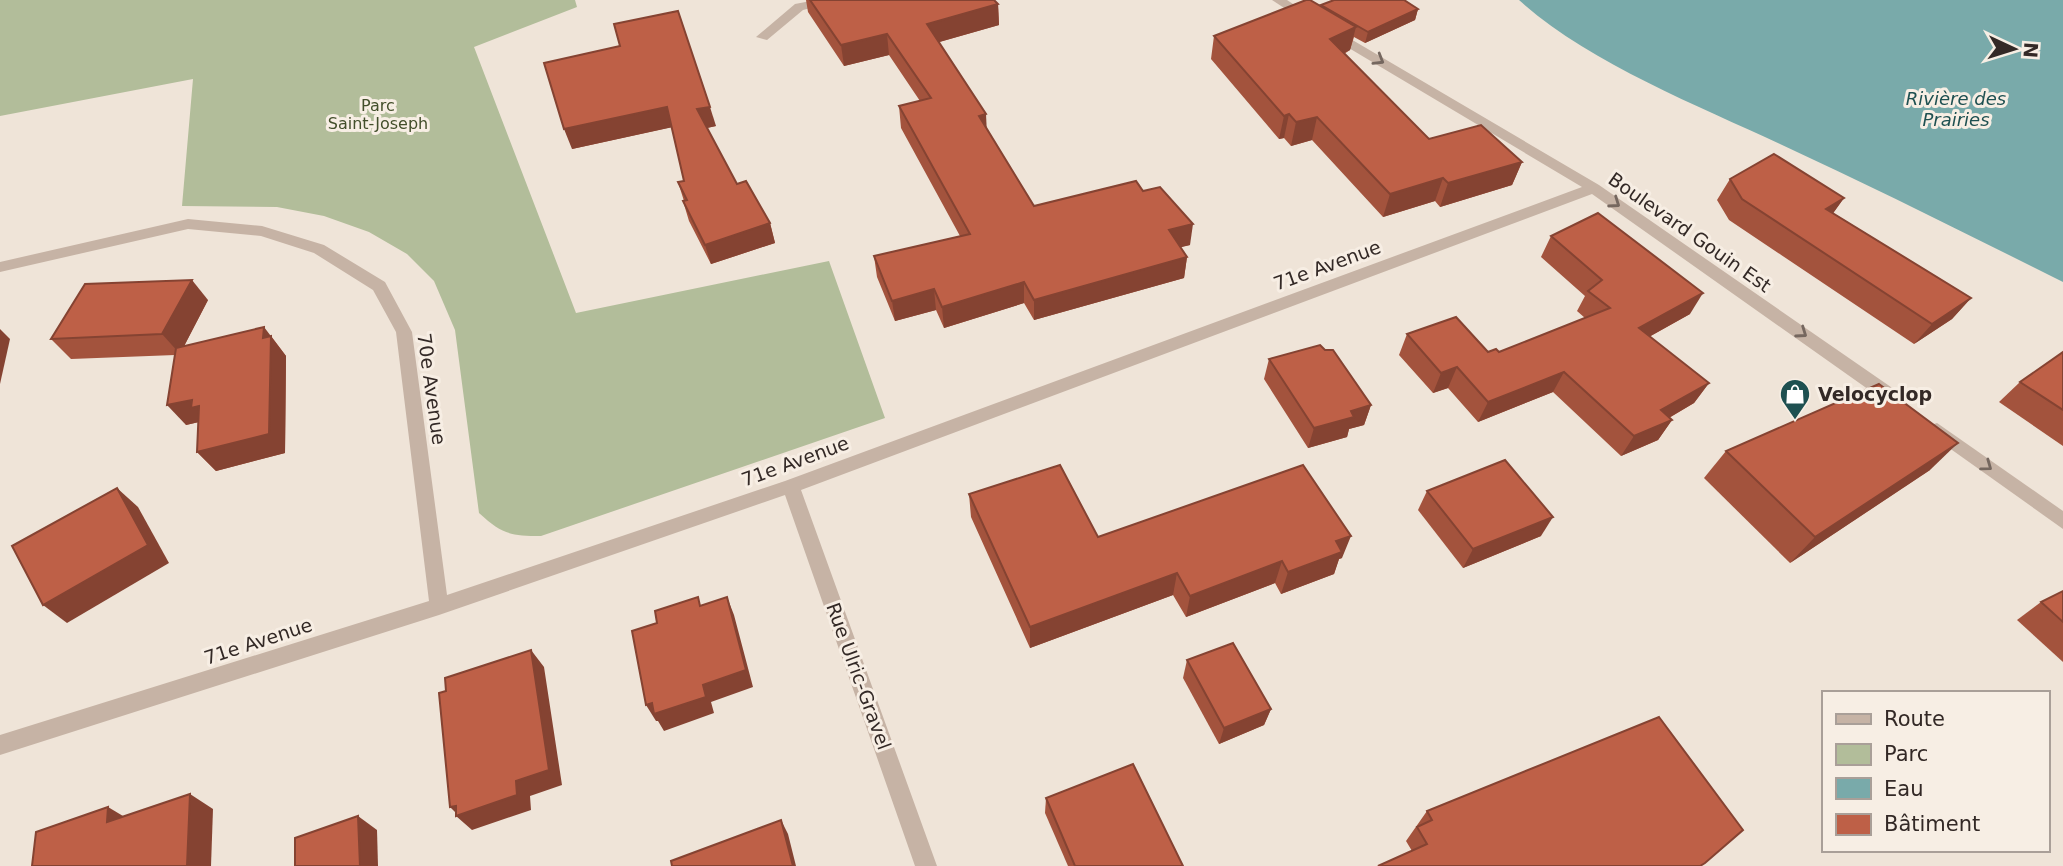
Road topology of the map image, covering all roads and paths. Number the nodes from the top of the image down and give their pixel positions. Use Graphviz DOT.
graph roads {
  1 [pos="835,0"];
  2 [pos="1278,0"];
  3 [pos="762,37"];
  4 [pos="1594,188"];
  5 [pos="0,267"];
  6 [pos="791,486"];
  7 [pos="2063,520"];
  8 [pos="439,606"];
  9 [pos="0,745"];
  10 [pos="926,866"];
  1 -- 3 [label="street"];
  2 -- 4 [label="street, Boulevard Gouin Est, one-way"];
  4 -- 6 [label="street, 71e Avenue"];
  4 -- 7 [label="street, Boulevard Gouin Est, one-way"];
  5 -- 8 [label="street, 70e Avenue"];
  6 -- 8 [label="street, 71e Avenue"];
  6 -- 10 [label="street, Rue Ulric-Gravel"];
  8 -- 9 [label="street, 71e Avenue"];
}
